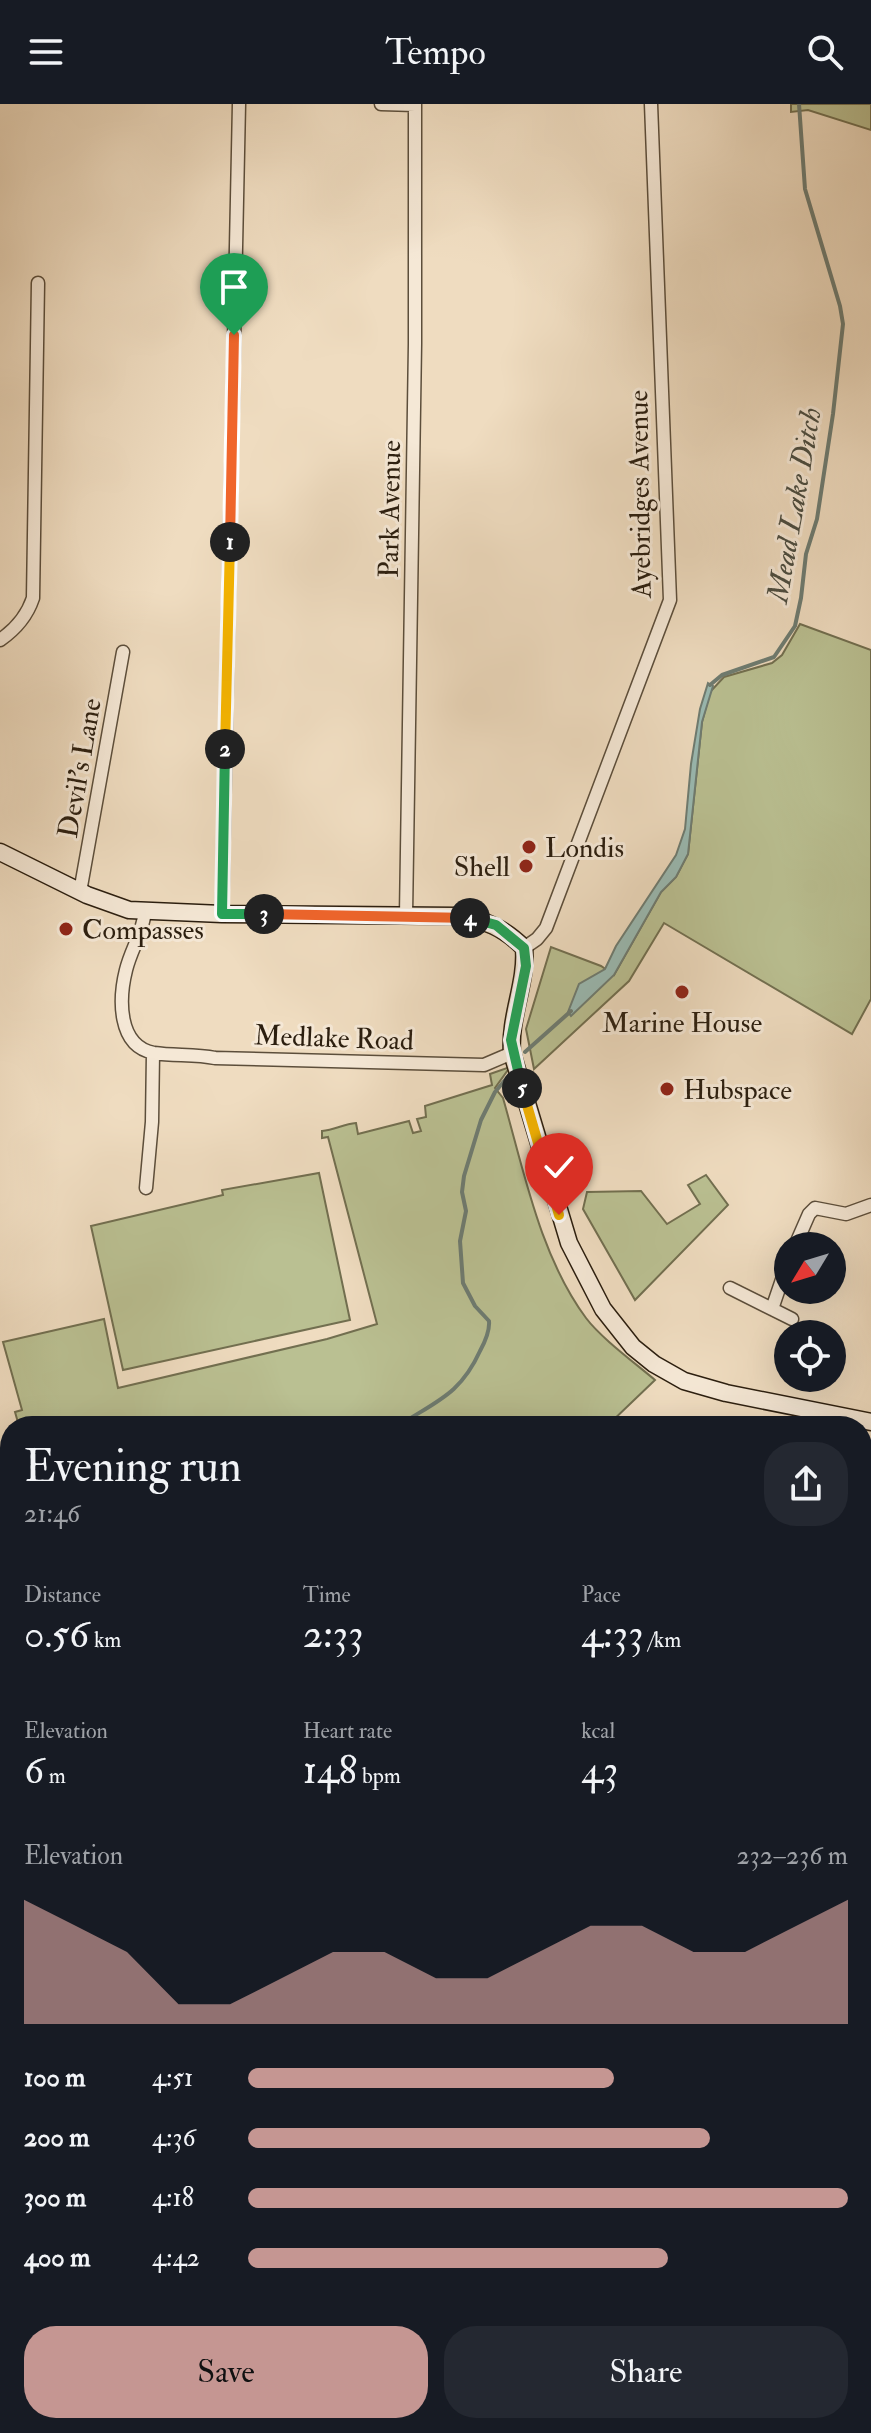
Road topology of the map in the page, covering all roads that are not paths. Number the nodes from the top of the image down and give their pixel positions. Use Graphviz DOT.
graph roads {
  1 [pos="239,104"];
  2 [pos="381,104"];
  3 [pos="415,104"];
  4 [pos="651,104"];
  5 [pos="38,283"];
  6 [pos="0,640"];
  7 [pos="123,652"];
  8 [pos="0,852"];
  9 [pos="80,892"];
  10 [pos="145,911"];
  11 [pos="222,914"];
  12 [pos="406,915"];
  13 [pos="524,948"];
  14 [pos="153,1053"];
  15 [pos="512,1053"];
  16 [pos="146,1188"];
  17 [pos="871,1205"];
  18 [pos="801,1232"];
  19 [pos="730,1288"];
  20 [pos="774,1303"];
  21 [pos="772,1309"];
  22 [pos="792,1319"];
  23 [pos="841,1416"];
  1 -- 11 [label="street"];
  2 -- 3 [label="street"];
  3 -- 12 [label="street, Park Avenue"];
  4 -- 13 [label="street, Ayebridges Avenue"];
  5 -- 6 [label="street"];
  7 -- 9 [label="street, Devil's Lane"];
  8 -- 9 [label="main road"];
  9 -- 10 [label="main road"];
  10 -- 11 [label="main road"];
  10 -- 14 [label="street"];
  11 -- 12 [label="main road"];
  12 -- 13 [label="main road"];
  13 -- 15 [label="main road"];
  14 -- 15 [label="street, Medlake Road"];
  14 -- 16 [label="street"];
  15 -- 23 [label="main road"];
  17 -- 18 [label="street"];
  19 -- 21 [label="street"];
  20 -- 21 [label="street"];
  21 -- 22 [label="street"];
}
